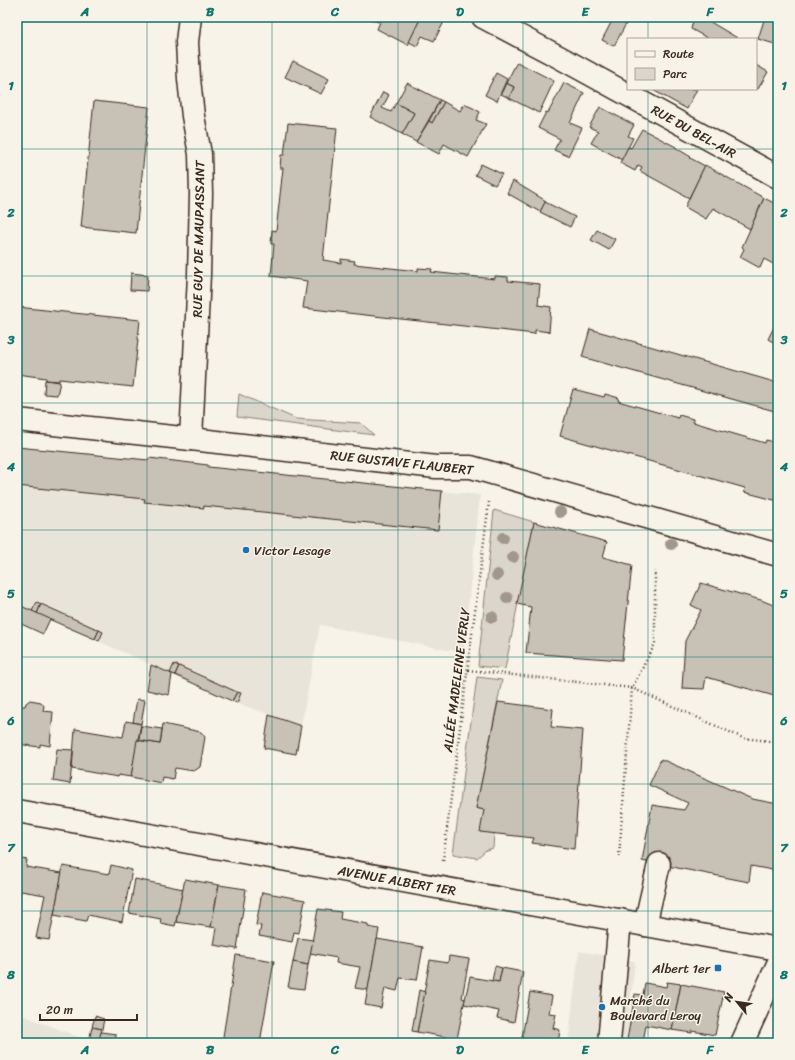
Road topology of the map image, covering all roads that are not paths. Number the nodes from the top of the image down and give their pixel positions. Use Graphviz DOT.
graph roads {
  1 [pos="190,17"];
  2 [pos="483,17"];
  3 [pos="778,177"];
  4 [pos="17,420"];
  5 [pos="191,439"];
  6 [pos="778,554"];
  7 [pos="17,811"];
  8 [pos="659,864"];
  9 [pos="620,920"];
  10 [pos="646,925"];
  11 [pos="778,949"];
  12 [pos="778,964"];
  13 [pos="609,1043"];
  14 [pos="742,1043"];
  1 -- 5 [label="street, RUE GUY DE MAUPASSANT"];
  2 -- 3 [label="street, RUE DU BEL-AIR"];
  4 -- 5 [label="street, RUE GUSTAVE FLAUBERT"];
  5 -- 6 [label="street, RUE GUSTAVE FLAUBERT"];
  7 -- 9 [label="street, AVENUE ALBERT 1ER"];
  8 -- 10 [label="street"];
  9 -- 10 [label="street, AVENUE ALBERT 1ER"];
  9 -- 13 [label="street"];
  10 -- 11 [label="street, AVENUE ALBERT 1ER"];
  12 -- 14 [label="street"];
}
